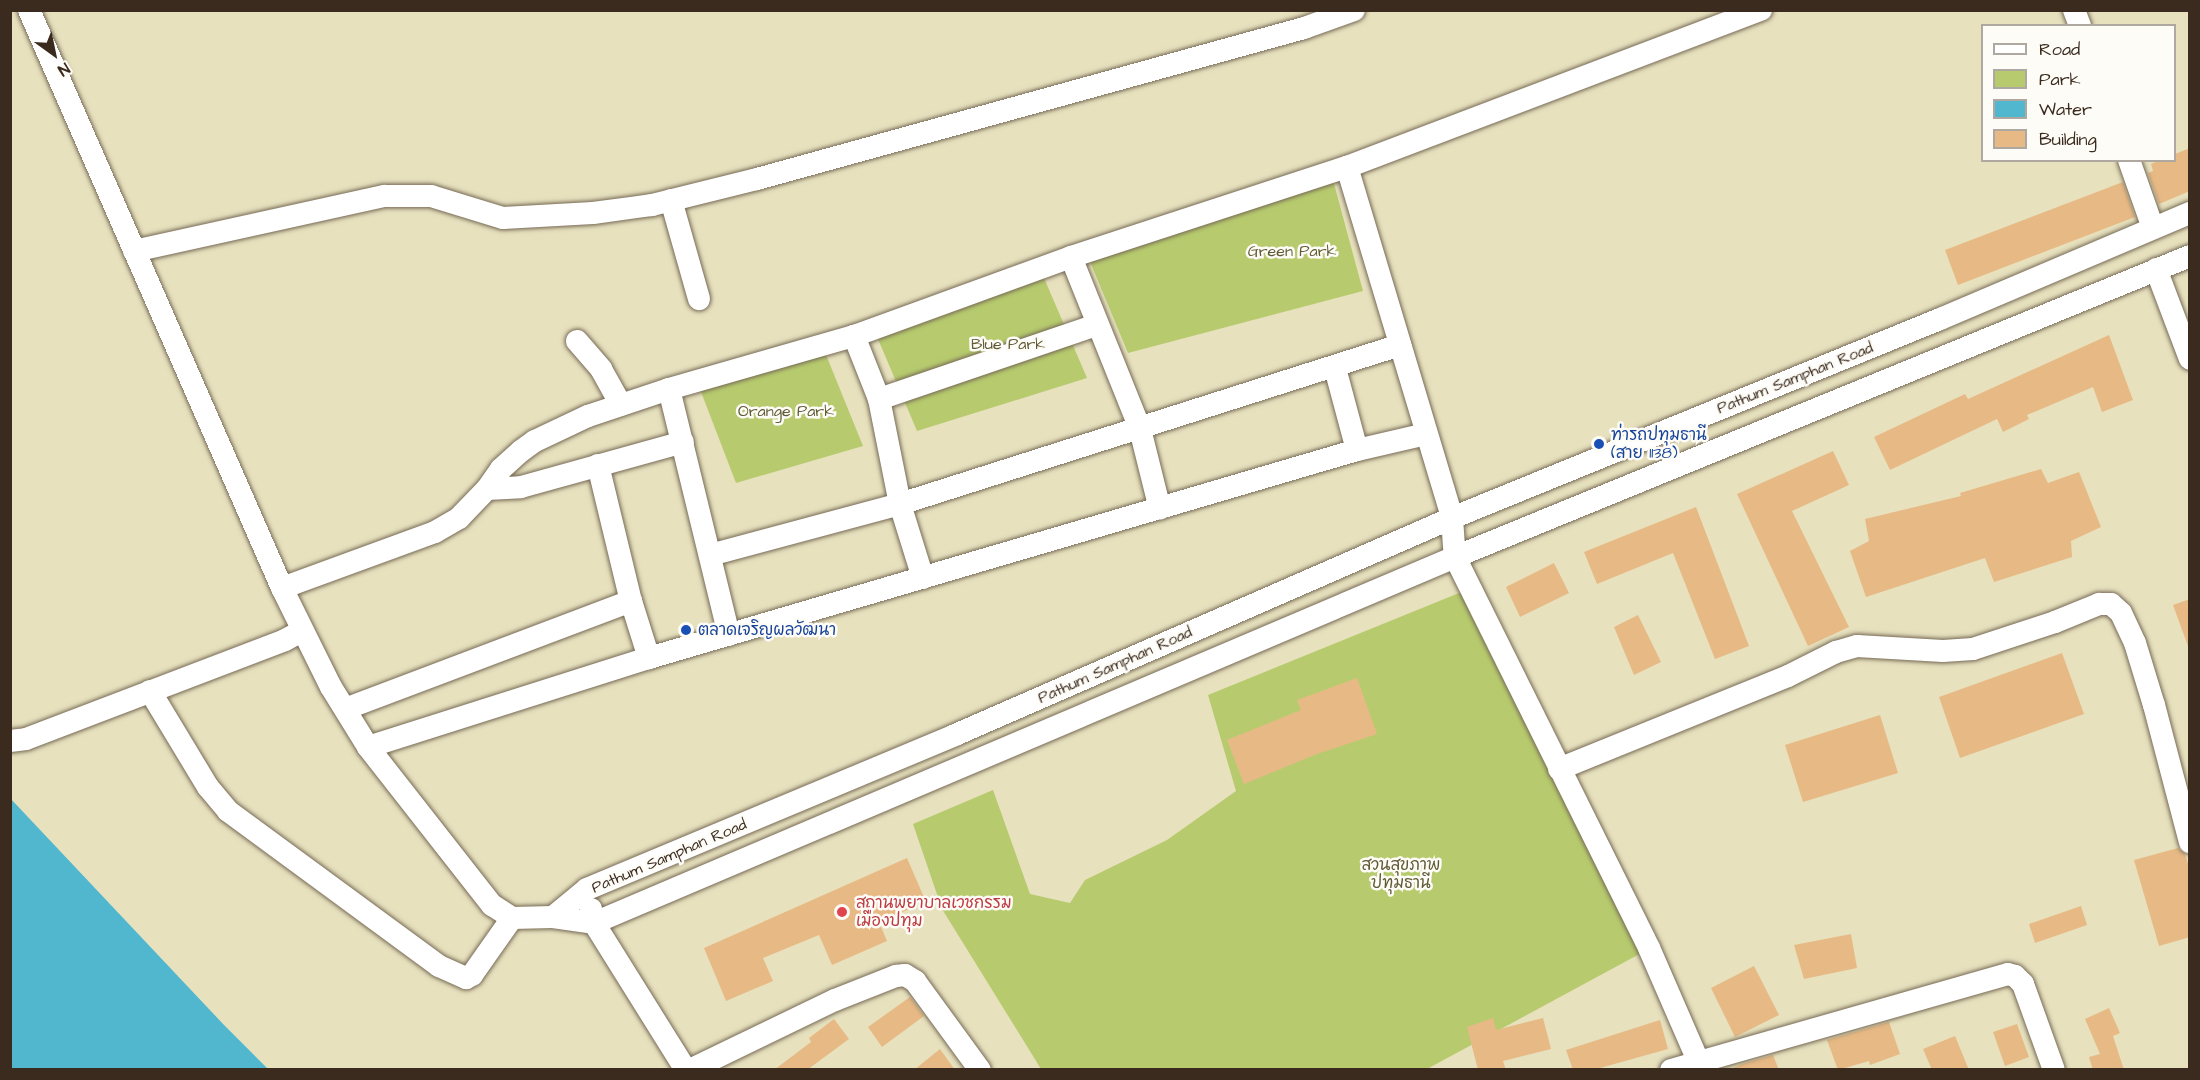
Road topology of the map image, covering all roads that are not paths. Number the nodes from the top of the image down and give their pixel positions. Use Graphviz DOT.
graph roads {
  1 [pos="29,10"];
  2 [pos="1354,10"];
  3 [pos="1761,10"];
  4 [pos="2130,162"];
  5 [pos="1347,167"];
  6 [pos="670,200"];
  7 [pos="2190,213"];
  8 [pos="2153,228"];
  9 [pos="134,251"];
  10 [pos="2190,255"];
  11 [pos="1071,257"];
  12 [pos="2156,269"];
  13 [pos="699,299"];
  14 [pos="1096,325"];
  15 [pos="854,336"];
  16 [pos="578,341"];
  17 [pos="1400,345"];
  18 [pos="2190,359"];
  19 [pos="1335,368"];
  20 [pos="669,389"];
  21 [pos="879,399"];
  22 [pos="621,405"];
  23 [pos="1140,429"];
  24 [pos="1426,434"];
  25 [pos="683,442"];
  26 [pos="1357,450"];
  27 [pos="598,465"];
  28 [pos="487,489"];
  29 [pos="900,504"];
  30 [pos="1160,509"];
  31 [pos="1452,518"];
  32 [pos="710,555"];
  33 [pos="1455,557"];
  34 [pos="923,578"];
  35 [pos="282,588"];
  36 [pos="631,602"];
  37 [pos="302,631"];
  38 [pos="729,635"];
  39 [pos="650,658"];
  40 [pos="150,691"];
  41 [pos="345,709"];
  42 [pos="10,741"];
  43 [pos="368,747"];
  44 [pos="1559,769"];
  45 [pos="2190,842"];
  46 [pos="587,889"];
  47 [pos="553,917"];
  48 [pos="512,918"];
  49 [pos="594,923"];
  50 [pos="1701,1065"];
  51 [pos="686,1070"];
  52 [pos="690,1070"];
  53 [pos="980,1070"];
  54 [pos="1671,1070"];
  55 [pos="2054,1070"];
  1 -- 9 [label="street"];
  2 -- 6 [label="street"];
  3 -- 5 [label="street"];
  4 -- 8 [label="street"];
  5 -- 11 [label="street"];
  5 -- 17 [label="street"];
  6 -- 9 [label="street"];
  6 -- 13 [label="street"];
  7 -- 8 [label="street, Pathum Samphan Road"];
  8 -- 31 [label="street, Pathum Samphan Road"];
  9 -- 35 [label="street"];
  10 -- 12 [label="street, Pathum Samphan Road"];
  11 -- 14 [label="street"];
  11 -- 15 [label="street"];
  12 -- 18 [label="street"];
  12 -- 33 [label="street, Pathum Samphan Road"];
  14 -- 21 [label="street"];
  14 -- 23 [label="street"];
  15 -- 20 [label="street"];
  15 -- 21 [label="street"];
  16 -- 22 [label="street"];
  17 -- 19 [label="street"];
  17 -- 24 [label="street"];
  19 -- 23 [label="street"];
  19 -- 26 [label="street"];
  20 -- 22 [label="street"];
  20 -- 25 [label="street"];
  21 -- 29 [label="street"];
  22 -- 28 [label="street"];
  23 -- 29 [label="street"];
  23 -- 30 [label="street"];
  24 -- 26 [label="street"];
  24 -- 31 [label="street"];
  25 -- 27 [label="street"];
  25 -- 32 [label="street"];
  26 -- 30 [label="street"];
  27 -- 28 [label="street"];
  27 -- 36 [label="street"];
  28 -- 35 [label="street"];
  29 -- 32 [label="street"];
  29 -- 34 [label="street"];
  30 -- 34 [label="street"];
  31 -- 33 [label="street"];
  31 -- 46 [label="street, Pathum Samphan Road"];
  32 -- 38 [label="street"];
  33 -- 44 [label="street"];
  33 -- 49 [label="street, Pathum Samphan Road"];
  34 -- 38 [label="street"];
  35 -- 37 [label="street"];
  36 -- 39 [label="street"];
  36 -- 41 [label="street"];
  37 -- 40 [label="street"];
  37 -- 41 [label="street"];
  38 -- 39 [label="street"];
  39 -- 43 [label="street"];
  40 -- 42 [label="street"];
  40 -- 48 [label="street"];
  41 -- 43 [label="street"];
  43 -- 48 [label="street"];
  44 -- 45 [label="street"];
  44 -- 50 [label="street"];
  46 -- 47 [label="street, Pathum Samphan Road"];
  46 -- 49 [label="street"];
  47 -- 48 [label="street"];
  47 -- 49 [label="street"];
  49 -- 51 [label="street"];
  50 -- 54 [label="street"];
  50 -- 55 [label="street"];
  52 -- 53 [label="street"];
}
